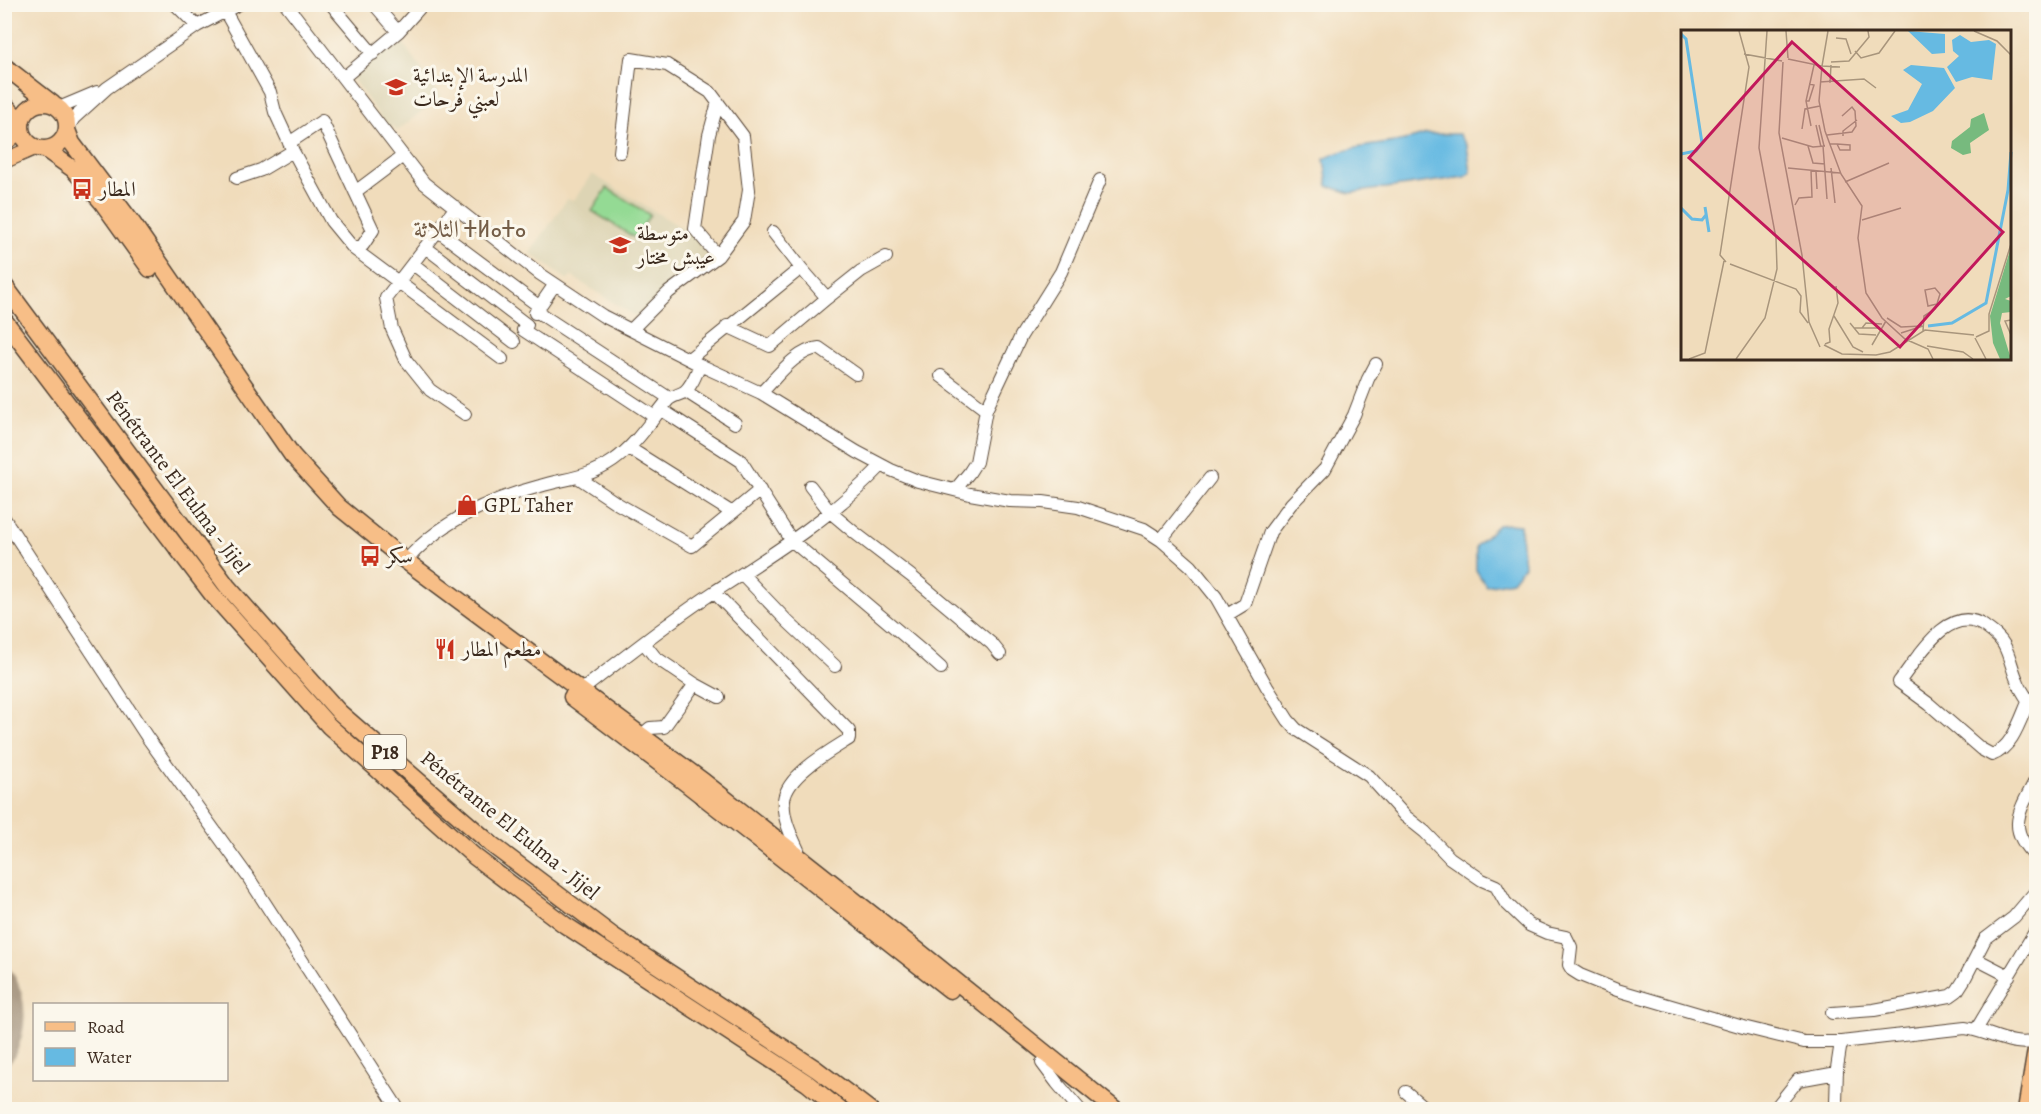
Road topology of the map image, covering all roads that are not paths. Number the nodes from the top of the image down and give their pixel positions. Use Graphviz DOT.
graph roads {
  1 [pos="175,4"];
  2 [pos="239,4"];
  3 [pos="286,4"];
  4 [pos="331,4"];
  5 [pos="374,4"];
  6 [pos="420,6"];
  7 [pos="226,13"];
  8 [pos="197,26"];
  9 [pos="398,32"];
  10 [pos="373,54"];
  11 [pos="4,66"];
  12 [pos="343,78"];
  13 [pos="107,88"];
  14 [pos="718,102"];
  15 [pos="4,104"];
  16 [pos="56,106"];
  17 [pos="21,126"];
  18 [pos="67,129"];
  19 [pos="4,144"];
  20 [pos="291,147"];
  21 [pos="40,148"];
  22 [pos="620,152"];
  23 [pos="403,156"];
  24 [pos="4,161"];
  25 [pos="237,178"];
  26 [pos="1100,180"];
  27 [pos="355,192"];
  28 [pos="456,207"];
  29 [pos="438,231"];
  30 [pos="772,232"];
  31 [pos="425,247"];
  32 [pos="354,249"];
  33 [pos="718,256"];
  34 [pos="886,257"];
  35 [pos="412,264"];
  36 [pos="801,268"];
  37 [pos="399,282"];
  38 [pos="555,284"];
  39 [pos="4,285"];
  40 [pos="827,298"];
  41 [pos="538,309"];
  42 [pos="4,320"];
  43 [pos="727,326"];
  44 [pos="525,327"];
  45 [pos="631,330"];
  46 [pos="514,342"];
  47 [pos="694,362"];
  48 [pos="1376,364"];
  49 [pos="856,374"];
  50 [pos="942,376"];
  51 [pos="685,391"];
  52 [pos="761,393"];
  53 [pos="669,398"];
  54 [pos="986,410"];
  55 [pos="465,414"];
  56 [pos="658,414"];
  57 [pos="735,423"];
  58 [pos="629,448"];
  59 [pos="881,466"];
  60 [pos="579,478"];
  61 [pos="1210,478"];
  62 [pos="810,486"];
  63 [pos="760,490"];
  64 [pos="955,490"];
  65 [pos="731,512"];
  66 [pos="830,512"];
  67 [pos="4,518"];
  68 [pos="1161,540"];
  69 [pos="792,541"];
  70 [pos="406,561"];
  71 [pos="743,575"];
  72 [pos="714,592"];
  73 [pos="1227,615"];
  74 [pos="644,643"];
  75 [pos="1000,654"];
  76 [pos="835,666"];
  77 [pos="941,668"];
  78 [pos="695,684"];
  79 [pos="582,690"];
  80 [pos="719,698"];
  81 [pos="2029,700"];
  82 [pos="2037,712"];
  83 [pos="642,735"];
  84 [pos="2037,779"];
  85 [pos="796,855"];
  86 [pos="2037,857"];
  87 [pos="2037,891"];
  88 [pos="2037,930"];
  89 [pos="2032,949"];
  90 [pos="1976,960"];
  91 [pos="2009,976"];
  92 [pos="1832,1013"];
  93 [pos="1976,1030"];
  94 [pos="2037,1041"];
  95 [pos="1841,1042"];
  96 [pos="2037,1050"];
  97 [pos="1042,1063"];
  98 [pos="1837,1073"];
  99 [pos="1406,1092"];
  100 [pos="399,1110"];
  101 [pos="840,1110"];
  102 [pos="870,1110"];
  103 [pos="1080,1110"];
  104 [pos="1098,1110"];
  105 [pos="1116,1110"];
  106 [pos="1426,1110"];
  107 [pos="1774,1110"];
  108 [pos="1838,1110"];
  109 [pos="2026,1110"];
  1 -- 8 [label="street"];
  2 -- 7 [label="street"];
  3 -- 12 [label="street"];
  4 -- 10 [label="street"];
  5 -- 9 [label="street"];
  6 -- 9 [label="street"];
  7 -- 8 [label="street"];
  7 -- 20 [label="street"];
  8 -- 13 [label="street"];
  9 -- 10 [label="street"];
  10 -- 12 [label="street"];
  11 -- 16 [label="highway"];
  12 -- 23 [label="street"];
  13 -- 16 [label="street"];
  13 -- 18 [label="street"];
  14 -- 22 [label="street"];
  14 -- 33 [label="street"];
  14 -- 33 [label="street"];
  15 -- 17 [label="highway"];
  16 -- 17 [label="highway"];
  16 -- 18 [label="highway"];
  17 -- 19 [label="main road"];
  17 -- 21 [label="highway"];
  18 -- 21 [label="highway"];
  18 -- 70 [label="highway"];
  20 -- 25 [label="street"];
  20 -- 27 [label="street"];
  20 -- 32 [label="street"];
  21 -- 24 [label="main road"];
  21 -- 97 [label="highway"];
  23 -- 27 [label="street"];
  23 -- 28 [label="street"];
  26 -- 54 [label="street"];
  27 -- 32 [label="street"];
  28 -- 29 [label="street"];
  28 -- 38 [label="street"];
  29 -- 31 [label="street"];
  29 -- 41 [label="street"];
  30 -- 36 [label="street"];
  31 -- 35 [label="street"];
  31 -- 44 [label="street"];
  32 -- 37 [label="street"];
  33 -- 45 [label="street"];
  34 -- 40 [label="street"];
  35 -- 37 [label="street"];
  35 -- 46 [label="street"];
  36 -- 40 [label="street"];
  36 -- 43 [label="street"];
  37 -- 46 [label="street"];
  37 -- 55 [label="street"];
  38 -- 41 [label="street"];
  38 -- 45 [label="street"];
  39 -- 102 [label="highway, Pénétrante El Eulma - Jijel / P18"];
  40 -- 43 [label="street"];
  41 -- 44 [label="street"];
  41 -- 53 [label="street"];
  42 -- 101 [label="highway, Pénétrante El Eulma - Jijel / P18"];
  43 -- 47 [label="street"];
  44 -- 46 [label="street"];
  44 -- 56 [label="street"];
  45 -- 47 [label="street"];
  47 -- 51 [label="street"];
  47 -- 52 [label="street"];
  48 -- 73 [label="street"];
  49 -- 52 [label="street"];
  50 -- 54 [label="street"];
  51 -- 53 [label="street"];
  51 -- 57 [label="street"];
  52 -- 59 [label="street"];
  53 -- 56 [label="street"];
  54 -- 64 [label="street"];
  56 -- 58 [label="street"];
  56 -- 63 [label="street"];
  58 -- 60 [label="street"];
  58 -- 65 [label="street"];
  59 -- 64 [label="street"];
  59 -- 66 [label="street"];
  60 -- 65 [label="street"];
  60 -- 70 [label="street"];
  61 -- 68 [label="street"];
  62 -- 66 [label="street"];
  63 -- 65 [label="street"];
  63 -- 69 [label="street"];
  64 -- 68 [label="street"];
  66 -- 69 [label="street"];
  66 -- 75 [label="street"];
  67 -- 100 [label="street"];
  68 -- 73 [label="street"];
  69 -- 71 [label="street"];
  69 -- 77 [label="street"];
  70 -- 79 [label="highway"];
  71 -- 72 [label="street"];
  71 -- 76 [label="street"];
  72 -- 74 [label="street"];
  72 -- 85 [label="street"];
  73 -- 95 [label="street"];
  74 -- 78 [label="street"];
  74 -- 79 [label="street"];
  78 -- 80 [label="street"];
  78 -- 83 [label="street"];
  79 -- 83 [label="highway"];
  81 -- 81 [label="street"];
  81 -- 82 [label="street"];
  83 -- 85 [label="highway"];
  84 -- 86 [label="street"];
  85 -- 105 [label="highway"];
  87 -- 90 [label="street"];
  88 -- 89 [label="street"];
  89 -- 91 [label="street"];
  90 -- 91 [label="street"];
  90 -- 92 [label="street"];
  91 -- 93 [label="street"];
  93 -- 94 [label="street"];
  93 -- 95 [label="street"];
  95 -- 98 [label="street"];
  96 -- 109 [label="highway"];
  97 -- 103 [label="street"];
  97 -- 104 [label="highway"];
  98 -- 107 [label="street"];
  98 -- 108 [label="street"];
  99 -- 106 [label="street"];
}
